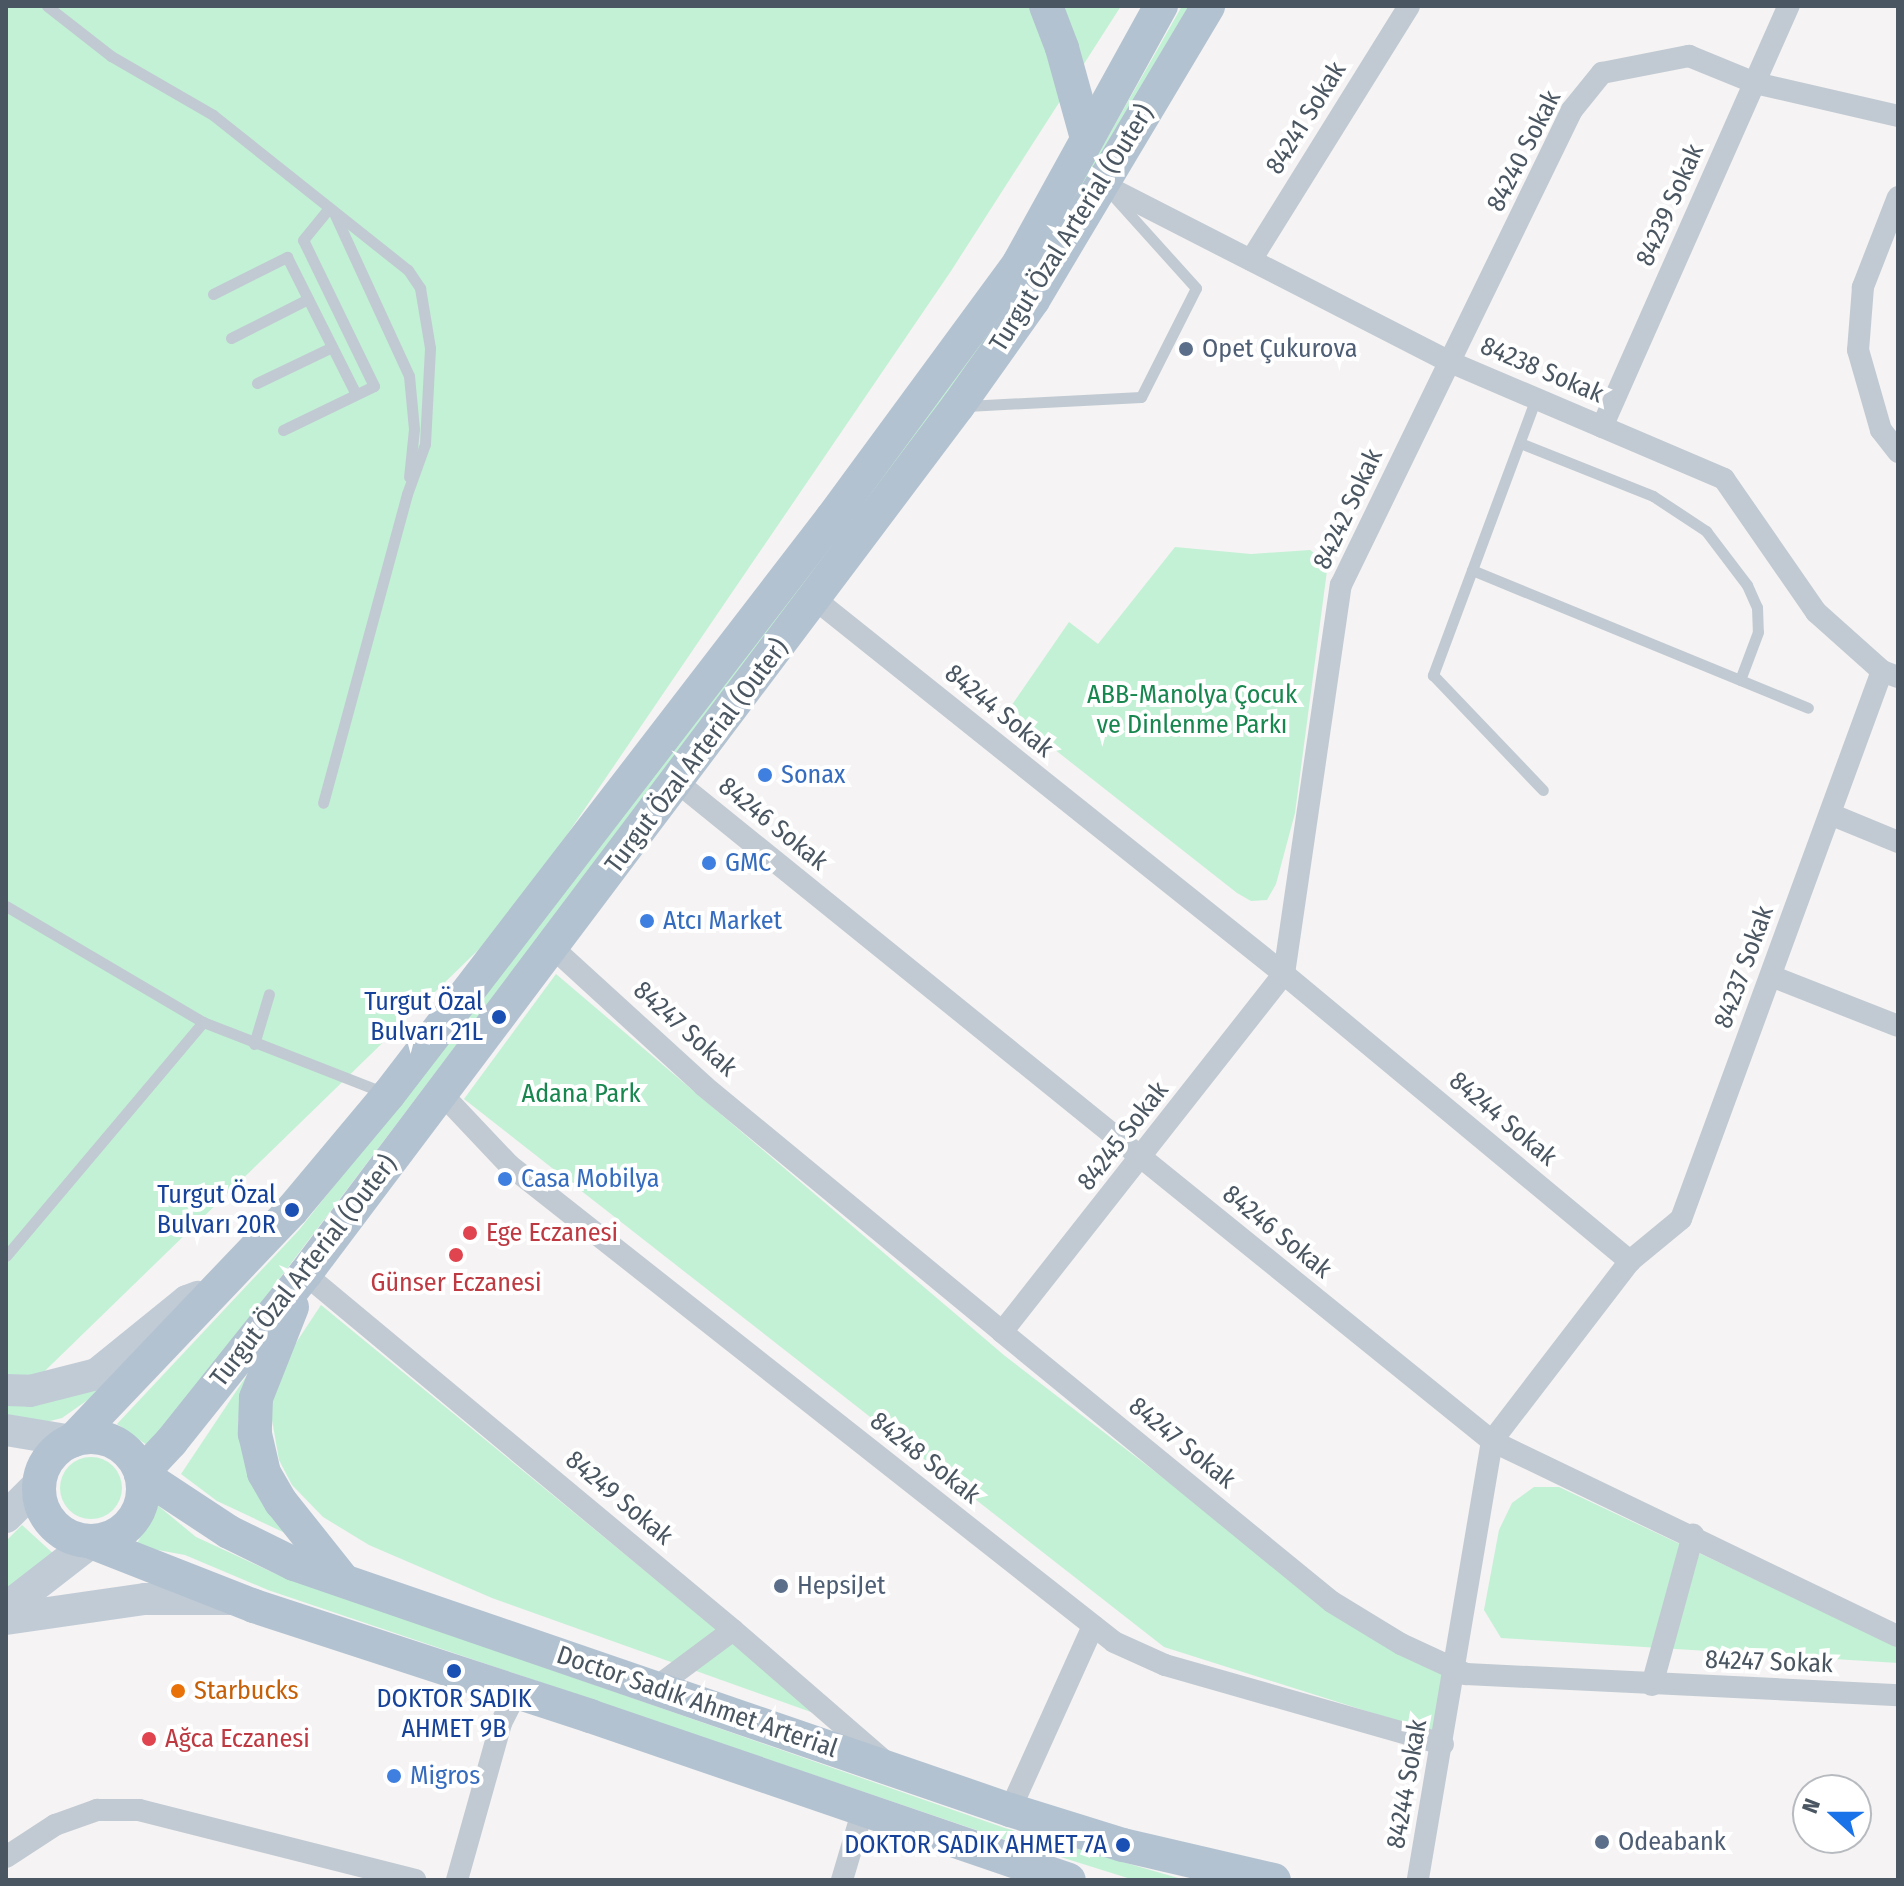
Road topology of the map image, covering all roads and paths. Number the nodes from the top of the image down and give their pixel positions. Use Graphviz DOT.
graph roads {
  1 [pos="47,6"];
  2 [pos="1046,6"];
  3 [pos="1161,6"];
  4 [pos="1208,6"];
  5 [pos="1409,6"];
  6 [pos="1789,6"];
  7 [pos="1755,83"];
  8 [pos="1898,116"];
  9 [pos="1087,138"];
  10 [pos="1102,184"];
  11 [pos="1898,197"];
  12 [pos="332,211"];
  13 [pos="1251,260"];
  14 [pos="213,294"];
  15 [pos="308,299"];
  16 [pos="231,338"];
  17 [pos="332,347"];
  18 [pos="1450,362"];
  19 [pos="257,383"];
  20 [pos="356,394"];
  21 [pos="1536,398"];
  22 [pos="958,406"];
  23 [pos="1602,427"];
  24 [pos="283,430"];
  25 [pos="1520,443"];
  26 [pos="1898,452"];
  27 [pos="407,494"];
  28 [pos="1472,570"];
  29 [pos="816,600"];
  30 [pos="1890,674"];
  31 [pos="1740,680"];
  32 [pos="1808,708"];
  33 [pos="677,782"];
  34 [pos="1543,790"];
  35 [pos="323,803"];
  36 [pos="1830,814"];
  37 [pos="1898,842"];
  38 [pos="6,906"];
  39 [pos="552,947"];
  40 [pos="1284,974"];
  41 [pos="1771,976"];
  42 [pos="269,994"];
  43 [pos="203,1022"];
  44 [pos="1898,1026"];
  45 [pos="254,1044"];
  46 [pos="441,1093"];
  47 [pos="389,1094"];
  48 [pos="1141,1160"];
  49 [pos="6,1256"];
  50 [pos="1630,1261"];
  51 [pos="305,1274"];
  52 [pos="209,1293"];
  53 [pos="1002,1332"];
  54 [pos="6,1390"];
  55 [pos="6,1430"];
  56 [pos="72,1441"];
  57 [pos="1492,1441"];
  58 [pos="141,1474"];
  59 [pos="24,1498"];
  60 [pos="1693,1535"];
  61 [pos="91,1542"];
  62 [pos="343,1580"];
  63 [pos="233,1599"];
  64 [pos="6,1608"];
  65 [pos="6,1619"];
  66 [pos="1093,1626"];
  67 [pos="733,1630"];
  68 [pos="1898,1636"];
  69 [pos="1453,1666"];
  70 [pos="1652,1685"];
  71 [pos="655,1688"];
  72 [pos="516,1693"];
  73 [pos="1898,1695"];
  74 [pos="1443,1744"];
  75 [pos="894,1769"];
  76 [pos="863,1809"];
  77 [pos="1010,1810"];
  78 [pos="6,1857"];
  79 [pos="1030,1874"];
  80 [pos="415,1880"];
  81 [pos="457,1880"];
  82 [pos="842,1880"];
  83 [pos="1069,1880"];
  84 [pos="1274,1880"];
  85 [pos="1418,1880"];
  1 -- 12 [label="lane"];
  2 -- 9 [label="main road"];
  3 -- 9 [label="main road, Turgut Özal Arterial (Outer)"];
  4 -- 10 [label="main road, Turgut Özal Arterial (Outer)"];
  5 -- 13 [label="street, 84241 Sokak"];
  6 -- 7 [label="street, 84239 Sokak"];
  7 -- 8 [label="street, 84240 Sokak"];
  7 -- 18 [label="street, 84240 Sokak"];
  7 -- 23 [label="street, 84239 Sokak"];
  9 -- 47 [label="main road, Turgut Özal Arterial (Outer)"];
  10 -- 13 [label="street, 84238 Sokak"];
  10 -- 22 [label="main road, Turgut Özal Arterial (Outer)"];
  10 -- 22 [label="lane"];
  11 -- 26 [label="street"];
  12 -- 20 [label="lane"];
  12 -- 27 [label="lane"];
  12 -- 27 [label="lane"];
  13 -- 18 [label="street, 84238 Sokak"];
  14 -- 15 [label="lane"];
  15 -- 16 [label="lane"];
  15 -- 17 [label="lane"];
  17 -- 19 [label="lane"];
  17 -- 20 [label="lane"];
  18 -- 21 [label="street, 84238 Sokak"];
  18 -- 40 [label="street, 84242 Sokak"];
  20 -- 24 [label="lane"];
  21 -- 23 [label="street, 84238 Sokak"];
  21 -- 25 [label="lane"];
  22 -- 29 [label="main road, Turgut Özal Arterial (Outer)"];
  23 -- 30 [label="street, 84238 Sokak"];
  25 -- 28 [label="lane"];
  25 -- 31 [label="lane"];
  27 -- 35 [label="lane"];
  28 -- 31 [label="lane"];
  28 -- 34 [label="lane"];
  29 -- 33 [label="main road, Turgut Özal Arterial (Outer)"];
  29 -- 40 [label="street, 84244 Sokak"];
  30 -- 36 [label="street, 84237 Sokak"];
  31 -- 32 [label="lane"];
  33 -- 39 [label="main road, Turgut Özal Arterial (Outer)"];
  33 -- 48 [label="street, 84246 Sokak"];
  36 -- 37 [label="street"];
  36 -- 41 [label="street, 84237 Sokak"];
  38 -- 43 [label="lane"];
  39 -- 46 [label="main road, Turgut Özal Arterial (Outer)"];
  39 -- 53 [label="street, 84247 Sokak"];
  40 -- 48 [label="street, 84245 Sokak"];
  40 -- 50 [label="street, 84244 Sokak"];
  41 -- 44 [label="street"];
  41 -- 50 [label="street, 84237 Sokak"];
  42 -- 45 [label="lane"];
  43 -- 45 [label="lane"];
  43 -- 49 [label="lane"];
  45 -- 47 [label="lane"];
  46 -- 51 [label="main road, Turgut Özal Arterial (Outer)"];
  46 -- 66 [label="street, 84248 Sokak"];
  47 -- 52 [label="main road, Turgut Özal Arterial (Outer)"];
  48 -- 53 [label="street, 84245 Sokak"];
  48 -- 57 [label="street, 84246 Sokak"];
  50 -- 57 [label="street, 84244 Sokak"];
  51 -- 58 [label="main road, Turgut Özal Arterial (Outer)"];
  51 -- 62 [label="main road"];
  51 -- 67 [label="street, 84249 Sokak"];
  52 -- 54 [label="main road"];
  52 -- 56 [label="main road, Turgut Özal Arterial (Outer)"];
  53 -- 69 [label="street, 84247 Sokak"];
  55 -- 56 [label="main road"];
  56 -- 58 [label="main road"];
  56 -- 59 [label="main road"];
  57 -- 60 [label="street, 84246 Sokak"];
  57 -- 69 [label="street, 84244 Sokak"];
  58 -- 61 [label="main road"];
  58 -- 62 [label="main road, Doctor Sadık Ahmet Arterial"];
  59 -- 61 [label="main road"];
  60 -- 68 [label="street, 84246 Sokak"];
  60 -- 70 [label="street"];
  61 -- 63 [label="main road, Doctor Sadık Ahmet Arterial"];
  61 -- 64 [label="main road"];
  62 -- 71 [label="main road, Doctor Sadık Ahmet Arterial"];
  63 -- 65 [label="main road"];
  63 -- 72 [label="main road, Doctor Sadık Ahmet Arterial"];
  66 -- 74 [label="street, 84248 Sokak"];
  66 -- 77 [label="street"];
  67 -- 71 [label="street"];
  67 -- 75 [label="street, 84249 Sokak"];
  69 -- 70 [label="street, 84247 Sokak"];
  69 -- 74 [label="street, 84244 Sokak"];
  70 -- 73 [label="street, 84247 Sokak"];
  71 -- 75 [label="main road, Doctor Sadık Ahmet Arterial"];
  72 -- 76 [label="main road, Doctor Sadık Ahmet Arterial"];
  72 -- 81 [label="street"];
  74 -- 85 [label="street, 84244 Sokak"];
  75 -- 77 [label="main road, Doctor Sadık Ahmet Arterial"];
  76 -- 79 [label="main road, Doctor Sadık Ahmet Arterial"];
  76 -- 82 [label="street"];
  77 -- 84 [label="main road, Doctor Sadık Ahmet Arterial"];
  78 -- 80 [label="street"];
  79 -- 83 [label="main road, Doctor Sadık Ahmet Arterial"];
}
